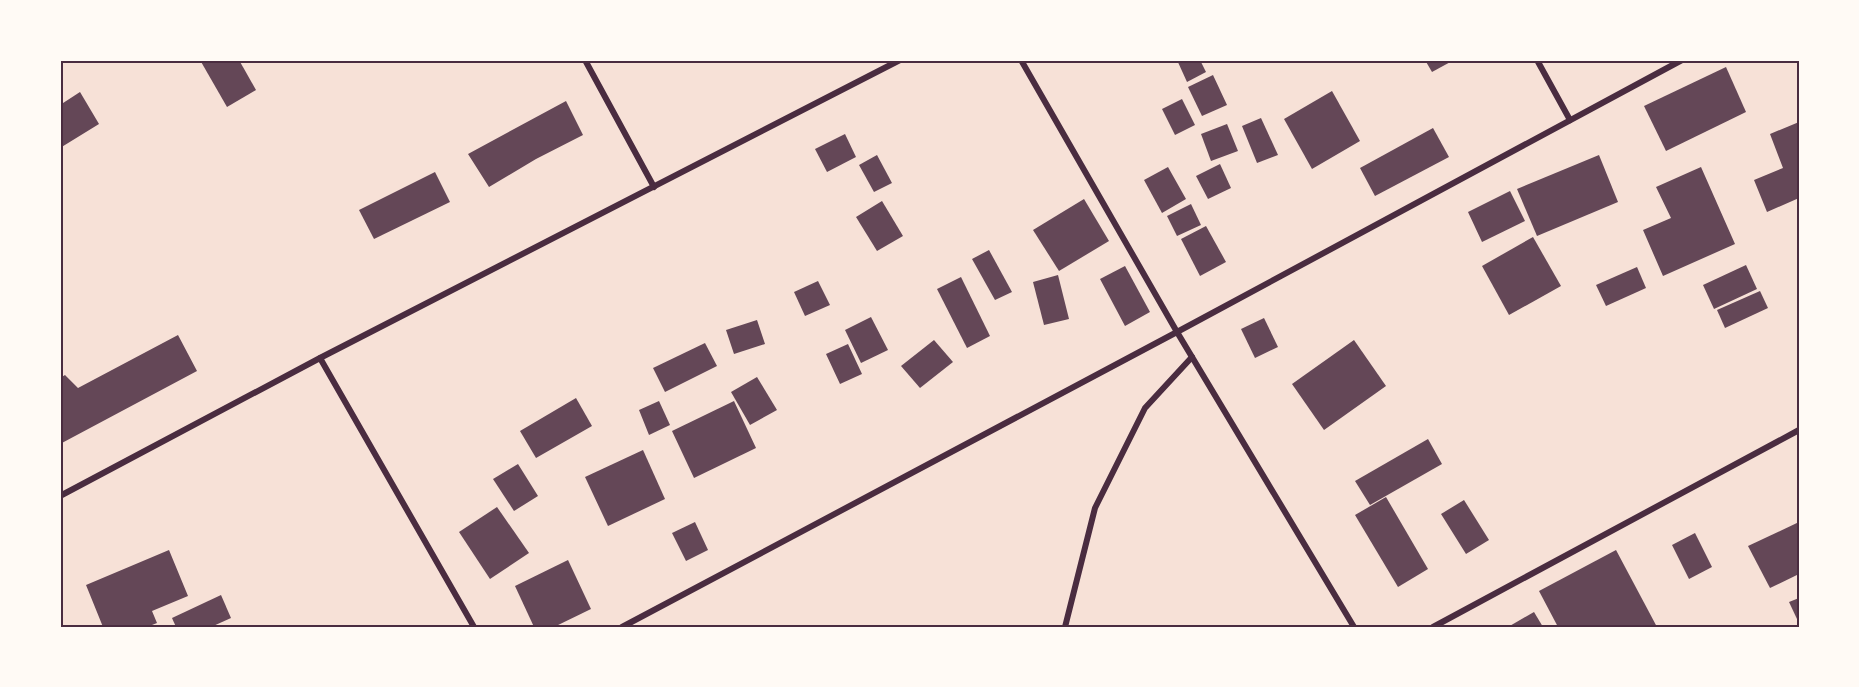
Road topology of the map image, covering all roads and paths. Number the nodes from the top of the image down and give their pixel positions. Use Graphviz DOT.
graph roads {
  1 [pos="585,60"];
  2 [pos="900,60"];
  3 [pos="1021,60"];
  4 [pos="1537,60"];
  5 [pos="1682,60"];
  6 [pos="1570,120"];
  7 [pos="654,188"];
  8 [pos="1177,332"];
  9 [pos="1192,357"];
  10 [pos="320,358"];
  11 [pos="1799,430"];
  12 [pos="60,496"];
  13 [pos="474,627"];
  14 [pos="622,627"];
  15 [pos="1065,627"];
  16 [pos="1354,627"];
  17 [pos="1434,627"];
  1 -- 7 [label="street"];
  2 -- 7 [label="street"];
  3 -- 8 [label="street"];
  4 -- 6 [label="street"];
  5 -- 6 [label="street"];
  6 -- 8 [label="street"];
  7 -- 10 [label="street"];
  8 -- 9 [label="street"];
  8 -- 14 [label="street"];
  9 -- 15 [label="street"];
  9 -- 16 [label="street"];
  10 -- 12 [label="street"];
  10 -- 13 [label="street"];
  11 -- 17 [label="street"];
}
